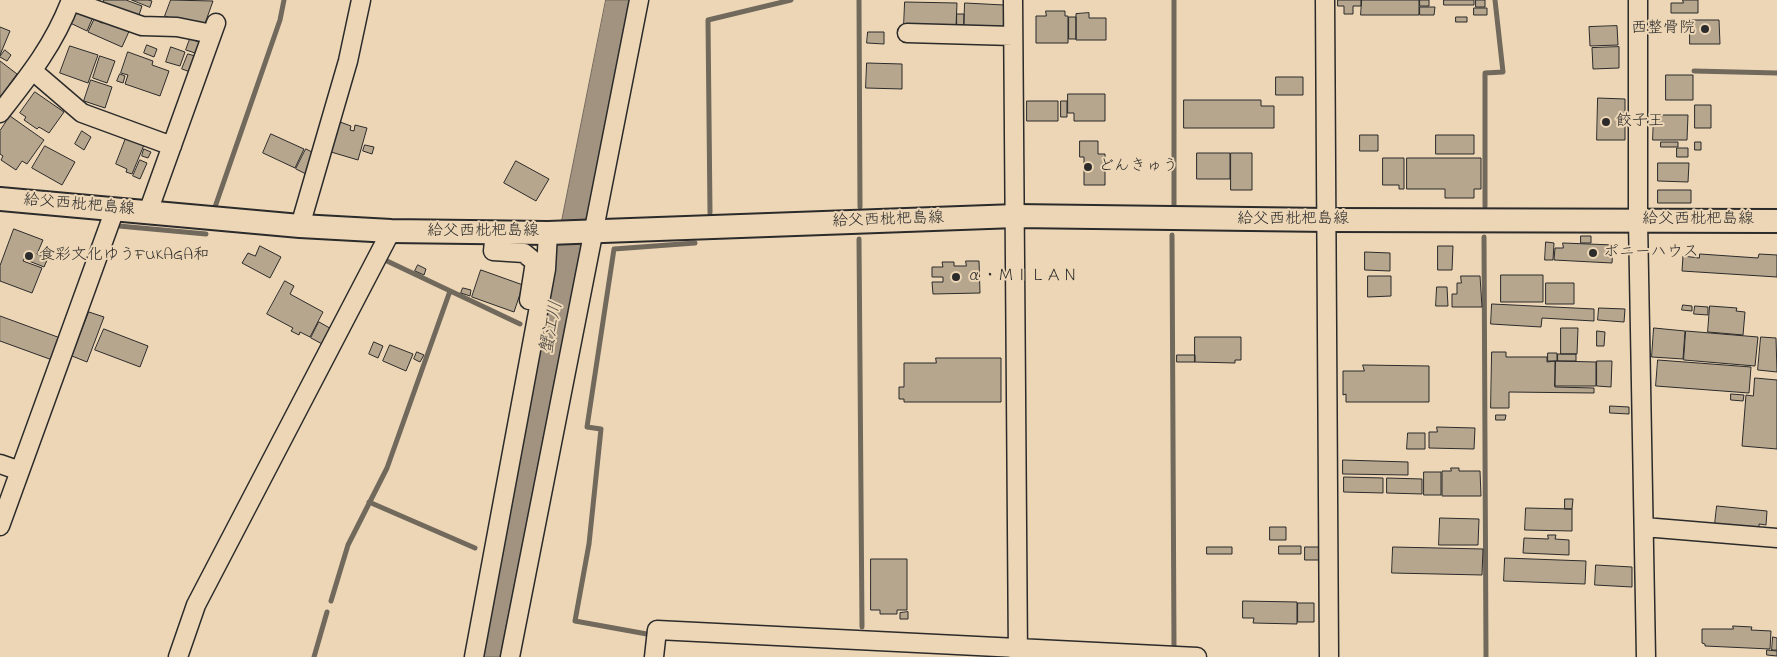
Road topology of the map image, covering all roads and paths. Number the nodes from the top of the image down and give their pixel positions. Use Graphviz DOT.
graph roads {
  1 [pos="71,0"];
  2 [pos="361,0"];
  3 [pos="639,0"];
  4 [pos="1013,0"];
  5 [pos="1325,0"];
  6 [pos="1638,0"];
  7 [pos="907,33"];
  8 [pos="1014,36"];
  9 [pos="33,71"];
  10 [pos="0,114"];
  11 [pos="172,146"];
  12 [pos="0,199"];
  13 [pos="115,210"];
  14 [pos="148,212"];
  15 [pos="1016,216"];
  16 [pos="1328,220"];
  17 [pos="1638,220"];
  18 [pos="1777,221"];
  19 [pos="300,226"];
  20 [pos="595,231"];
  21 [pos="391,232"];
  22 [pos="495,232"];
  23 [pos="548,232"];
  24 [pos="525,323"];
  25 [pos="0,464"];
  26 [pos="20,471"];
  27 [pos="0,526"];
  28 [pos="1644,526"];
  29 [pos="1777,538"];
  30 [pos="1018,653"];
  31 [pos="1152,656"];
  32 [pos="178,657"];
  33 [pos="474,657"];
  34 [pos="510,657"];
  35 [pos="654,657"];
  36 [pos="1197,657"];
  37 [pos="1329,657"];
  38 [pos="1646,657"];
  1 -- 9 [label="street"];
  1 -- 11 [label="street"];
  2 -- 19 [label="street"];
  3 -- 20 [label="street"];
  4 -- 8 [label="street"];
  5 -- 16 [label="street"];
  6 -- 17 [label="street"];
  7 -- 8 [label="street"];
  8 -- 15 [label="street"];
  9 -- 10 [label="street"];
  9 -- 11 [label="street"];
  11 -- 14 [label="street"];
  12 -- 13 [label="main road, 給父西枇杷島線"];
  13 -- 14 [label="main road, 給父西枇杷島線"];
  13 -- 26 [label="street"];
  14 -- 19 [label="main road, 給父西枇杷島線"];
  15 -- 16 [label="main road, 給父西枇杷島線"];
  15 -- 20 [label="main road, 給父西枇杷島線"];
  15 -- 30 [label="street"];
  16 -- 17 [label="main road, 給父西枇杷島線"];
  16 -- 37 [label="street"];
  17 -- 18 [label="main road, 給父西枇杷島線"];
  17 -- 28 [label="street"];
  19 -- 21 [label="main road, 給父西枇杷島線"];
  20 -- 23 [label="main road, 給父西枇杷島線"];
  20 -- 34 [label="street"];
  21 -- 22 [label="main road, 給父西枇杷島線"];
  21 -- 32 [label="street"];
  22 -- 23 [label="main road, 給父西枇杷島線"];
  22 -- 24 [label="street"];
  23 -- 33 [label="street"];
  25 -- 26 [label="street"];
  26 -- 27 [label="street"];
  28 -- 29 [label="street"];
  28 -- 38 [label="street"];
  30 -- 31 [label="street"];
  30 -- 35 [label="street"];
  31 -- 36 [label="street"];
}
